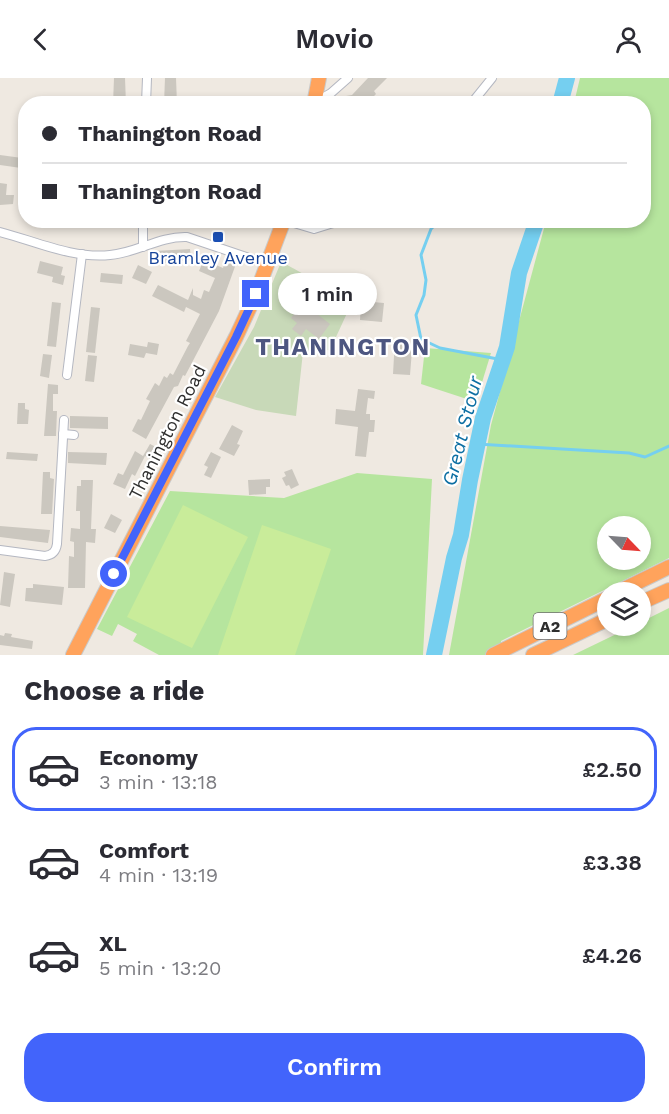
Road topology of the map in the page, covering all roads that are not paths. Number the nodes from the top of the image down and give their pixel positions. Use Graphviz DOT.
graph roads {
  1 [pos="147,78"];
  2 [pos="319,78"];
  3 [pos="348,78"];
  4 [pos="492,78"];
  5 [pos="146,96"];
  6 [pos="315,96"];
  7 [pos="326,96"];
  8 [pos="477,96"];
  9 [pos="143,228"];
  10 [pos="281,228"];
  11 [pos="0,232"];
  12 [pos="143,246"];
  13 [pos="82,254"];
  14 [pos="267,264"];
  15 [pos="67,375"];
  16 [pos="64,420"];
  17 [pos="63,435"];
  18 [pos="74,435"];
  19 [pos="0,550"];
  20 [pos="669,567"];
  21 [pos="638,582"];
  22 [pos="669,590"];
  23 [pos="651,598"];
  24 [pos="597,603"];
  25 [pos="597,624"];
  26 [pos="72,655"];
  27 [pos="493,655"];
  28 [pos="533,655"];
  1 -- 5 [label="street"];
  2 -- 6 [label="highway"];
  3 -- 7 [label="street"];
  4 -- 8 [label="street"];
  9 -- 12 [label="street"];
  10 -- 14 [label="highway, Thanington Road"];
  11 -- 13 [label="street"];
  12 -- 13 [label="street"];
  12 -- 14 [label="street"];
  13 -- 15 [label="street"];
  14 -- 26 [label="highway, Thanington Road"];
  16 -- 17 [label="street"];
  17 -- 18 [label="street"];
  17 -- 19 [label="street"];
  20 -- 21 [label="highway"];
  22 -- 23 [label="highway"];
  24 -- 27 [label="highway, A2"];
  25 -- 28 [label="highway, A2"];
}
